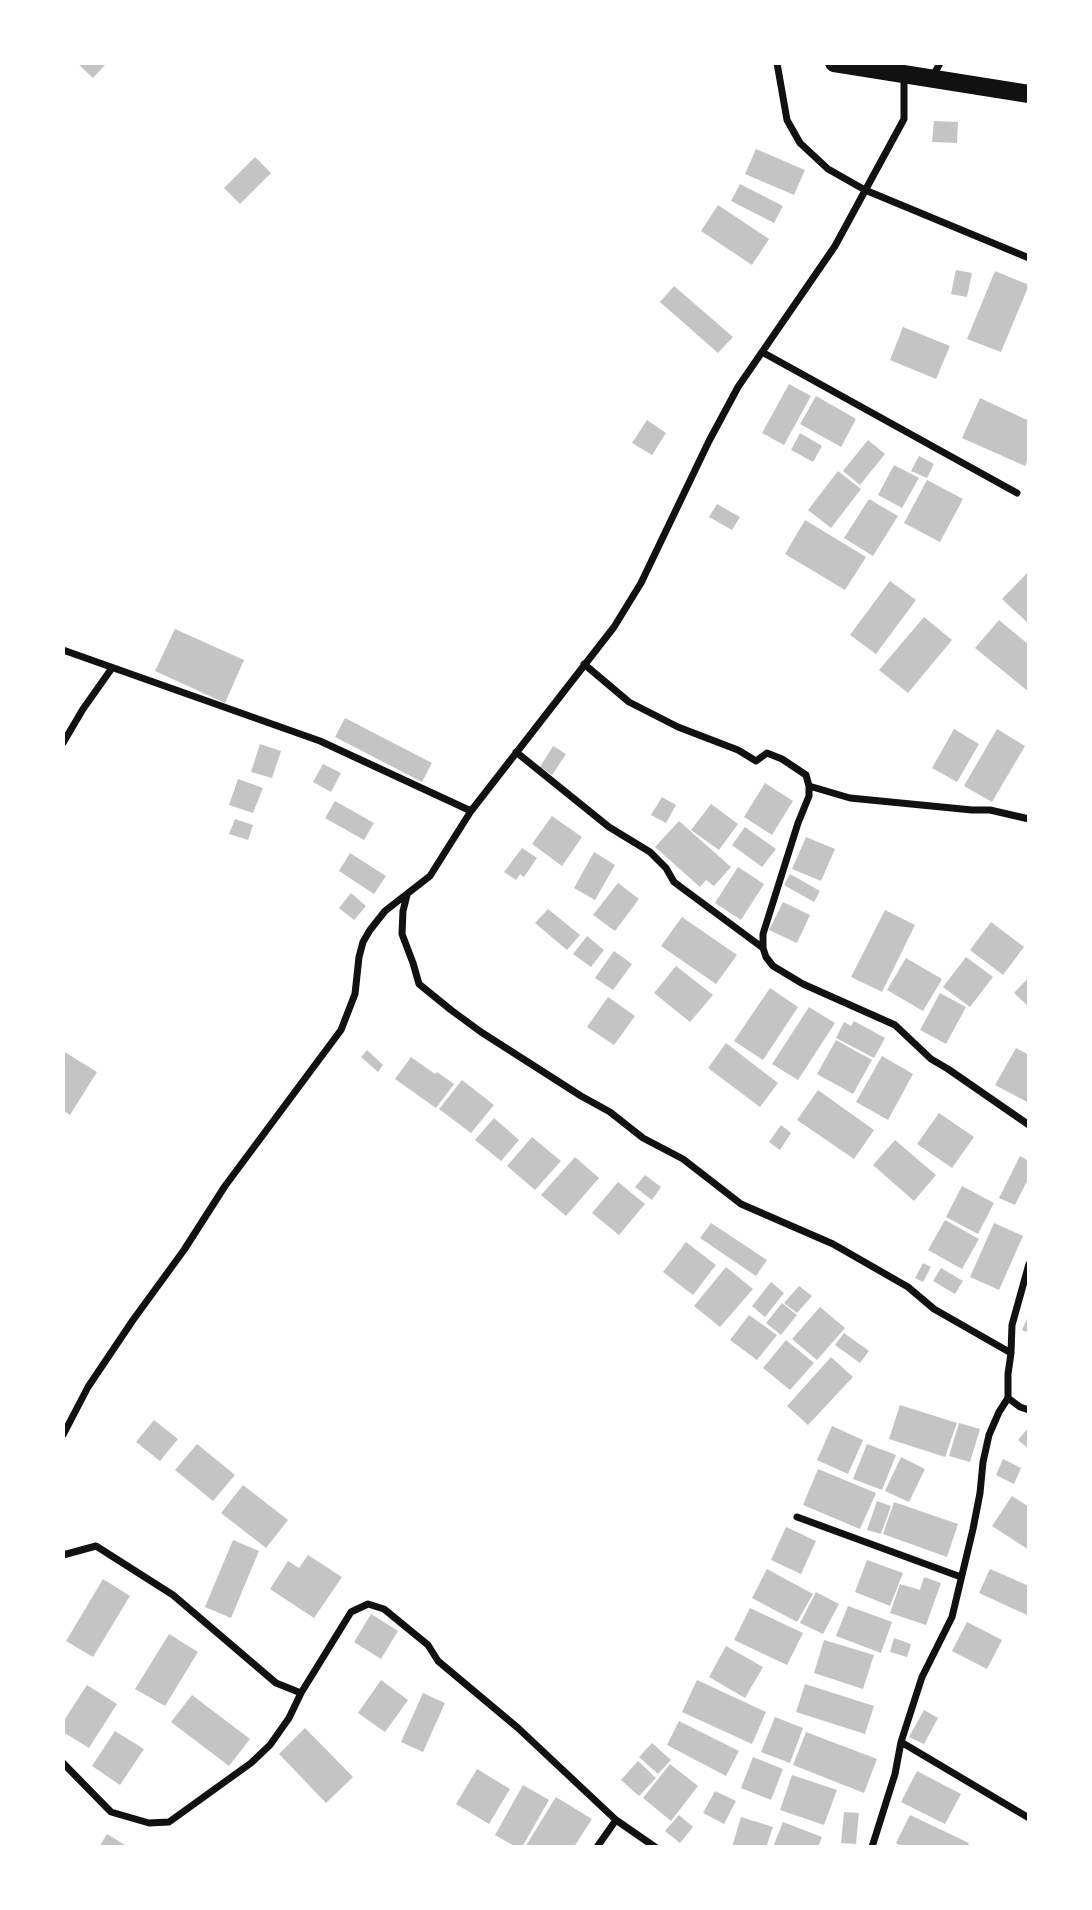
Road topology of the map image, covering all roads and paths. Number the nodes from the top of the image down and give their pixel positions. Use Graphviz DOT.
graph roads {
  1 [pos="777,63"];
  2 [pos="834,63"];
  3 [pos="870,66"];
  4 [pos="936,71"];
  5 [pos="904,75"];
  6 [pos="1029,94"];
  7 [pos="865,190"];
  8 [pos="1029,258"];
  9 [pos="762,352"];
  10 [pos="1017,493"];
  11 [pos="63,650"];
  12 [pos="584,664"];
  13 [pos="112,668"];
  14 [pos="63,743"];
  15 [pos="516,752"];
  16 [pos="809,786"];
  17 [pos="471,811"];
  18 [pos="1029,819"];
  19 [pos="407,895"];
  20 [pos="763,948"];
  21 [pos="1029,1125"];
  22 [pos="1029,1264"];
  23 [pos="1011,1353"];
  24 [pos="1008,1398"];
  25 [pos="1029,1410"];
  26 [pos="63,1435"];
  27 [pos="797,1517"];
  28 [pos="63,1555"];
  29 [pos="961,1577"];
  30 [pos="301,1693"];
  31 [pos="901,1742"];
  32 [pos="63,1763"];
  33 [pos="1029,1818"];
  34 [pos="616,1820"];
  35 [pos="597,1847"];
  36 [pos="654,1847"];
  37 [pos="872,1847"];
  1 -- 7 [label="street"];
  2 -- 3 [label="main road"];
  3 -- 5 [label="main road"];
  4 -- 5 [label="main road"];
  4 -- 6 [label="main road"];
  5 -- 7 [label="street"];
  7 -- 8 [label="street"];
  7 -- 9 [label="street"];
  9 -- 10 [label="street"];
  9 -- 12 [label="street"];
  11 -- 13 [label="street"];
  12 -- 15 [label="street"];
  12 -- 16 [label="street"];
  13 -- 14 [label="street"];
  13 -- 17 [label="street"];
  15 -- 17 [label="street"];
  15 -- 20 [label="street"];
  16 -- 18 [label="street"];
  16 -- 20 [label="street"];
  17 -- 19 [label="street"];
  19 -- 23 [label="street"];
  19 -- 26 [label="street"];
  20 -- 21 [label="street"];
  22 -- 23 [label="street"];
  23 -- 24 [label="street"];
  24 -- 25 [label="street"];
  24 -- 29 [label="street"];
  27 -- 29 [label="street"];
  28 -- 30 [label="street"];
  29 -- 31 [label="street"];
  30 -- 32 [label="street"];
  30 -- 34 [label="street"];
  31 -- 33 [label="street"];
  31 -- 37 [label="street"];
  34 -- 35 [label="street"];
  34 -- 36 [label="street"];
}
